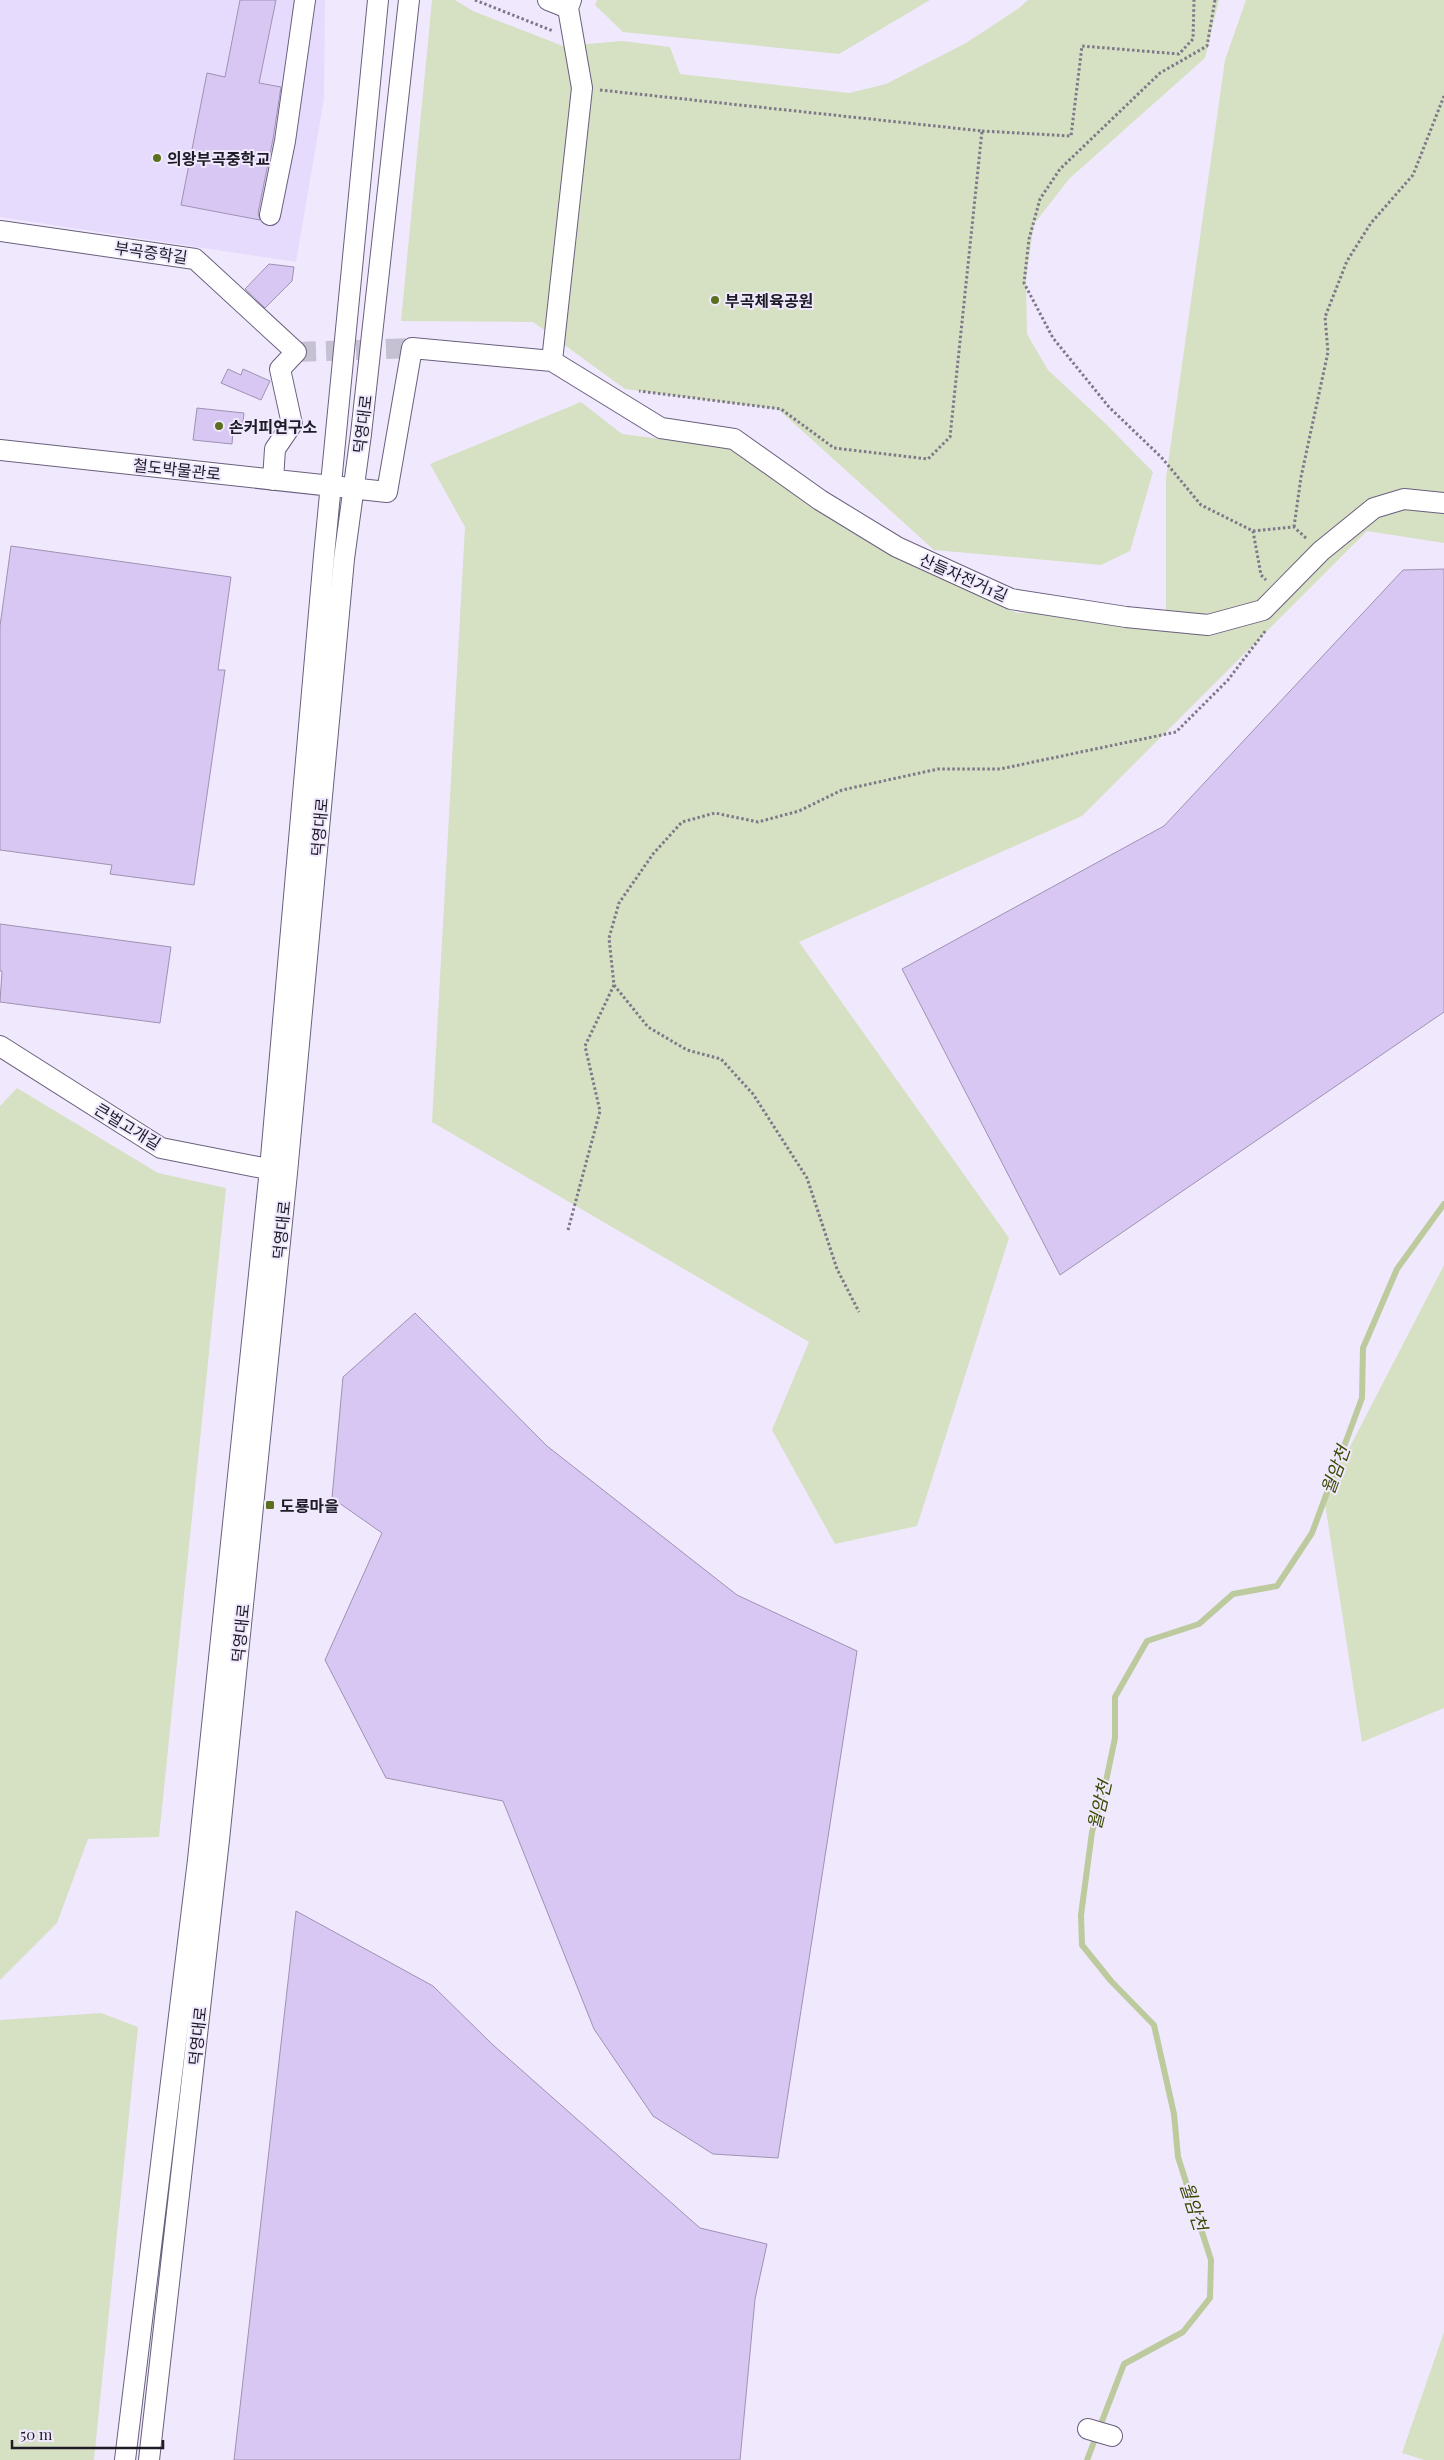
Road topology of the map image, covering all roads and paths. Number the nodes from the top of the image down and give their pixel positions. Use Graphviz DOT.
graph roads {
  1 [pos="306,0"];
  2 [pos="378,0"];
  3 [pos="409,0"];
  4 [pos="475,0"];
  5 [pos="548,0"];
  6 [pos="1194,0"];
  7 [pos="1215,0"];
  8 [pos="569,4"];
  9 [pos="572,32"];
  10 [pos="582,88"];
  11 [pos="1444,96"];
  12 [pos="982,131"];
  13 [pos="270,215"];
  14 [pos="0,231"];
  15 [pos="552,361"];
  16 [pos="636,390"];
  17 [pos="0,450"];
  18 [pos="273,480"];
  19 [pos="331,486"];
  20 [pos="354,488"];
  21 [pos="1444,503"];
  22 [pos="1294,527"];
  23 [pos="1253,531"];
  24 [pos="1321,552"];
  25 [pos="1280,594"];
  26 [pos="1268,627"];
  27 [pos="614,985"];
  28 [pos="0,1046"];
  29 [pos="278,1171"];
  30 [pos="568,1230"];
  31 [pos="859,1312"];
  32 [pos="1088,2429"];
  33 [pos="1112,2436"];
  34 [pos="125,2460"];
  35 [pos="149,2460"];
  1 -- 13 [label="street"];
  2 -- 19 [label="street, 덕영대로"];
  3 -- 20 [label="street, 덕영대로"];
  4 -- 9 [label="path"];
  5 -- 8 [label="street"];
  6 -- 12 [label="path"];
  7 -- 23 [label="path"];
  8 -- 9 [label="street"];
  9 -- 10 [label="street"];
  10 -- 12 [label="path"];
  10 -- 15 [label="street"];
  11 -- 22 [label="path"];
  12 -- 16 [label="path"];
  14 -- 18 [label="street, 부곡중학길"];
  15 -- 20 [label="street, 철도박물관로"];
  15 -- 25 [label="street, 산들자전거1길"];
  17 -- 18 [label="street, 철도박물관로"];
  18 -- 19 [label="street, 철도박물관로"];
  19 -- 20 [label="street, 철도박물관로"];
  19 -- 29 [label="street, 덕영대로"];
  20 -- 29 [label="street, 덕영대로"];
  21 -- 24 [label="street, 산들자전거1길"];
  22 -- 23 [label="path"];
  22 -- 24 [label="path"];
  23 -- 25 [label="path"];
  24 -- 25 [label="street, 산들자전거1길"];
  26 -- 27 [label="path"];
  27 -- 30 [label="path"];
  27 -- 31 [label="path"];
  28 -- 29 [label="street, 큰벌고개길"];
  29 -- 34 [label="street, 덕영대로"];
  29 -- 35 [label="street, 덕영대로"];
  32 -- 33 [label="street"];
}
